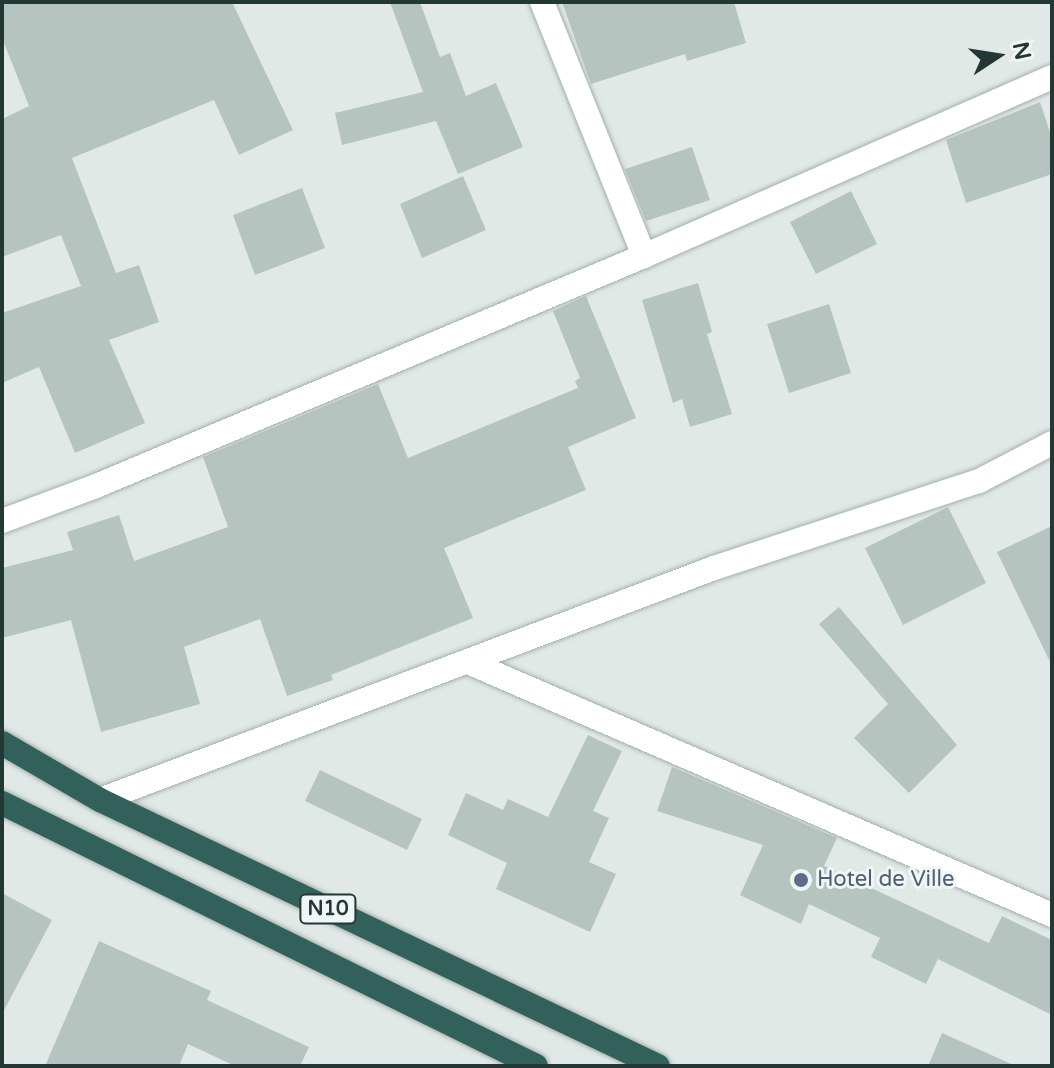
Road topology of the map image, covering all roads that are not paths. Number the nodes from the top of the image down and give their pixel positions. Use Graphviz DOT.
graph roads {
  1 [pos="542,2"];
  2 [pos="1052,77"];
  3 [pos="644,256"];
  4 [pos="1052,443"];
  5 [pos="2,521"];
  6 [pos="468,662"];
  7 [pos="2,743"];
  8 [pos="100,800"];
  9 [pos="2,803"];
  10 [pos="1052,915"];
  11 [pos="536,1066"];
  12 [pos="658,1066"];
  1 -- 3 [label="street"];
  2 -- 3 [label="street"];
  3 -- 5 [label="street"];
  4 -- 6 [label="street"];
  6 -- 8 [label="street"];
  6 -- 10 [label="street"];
  7 -- 8 [label="highway, N10"];
  8 -- 12 [label="highway, N10"];
  9 -- 11 [label="highway, N10"];
}
